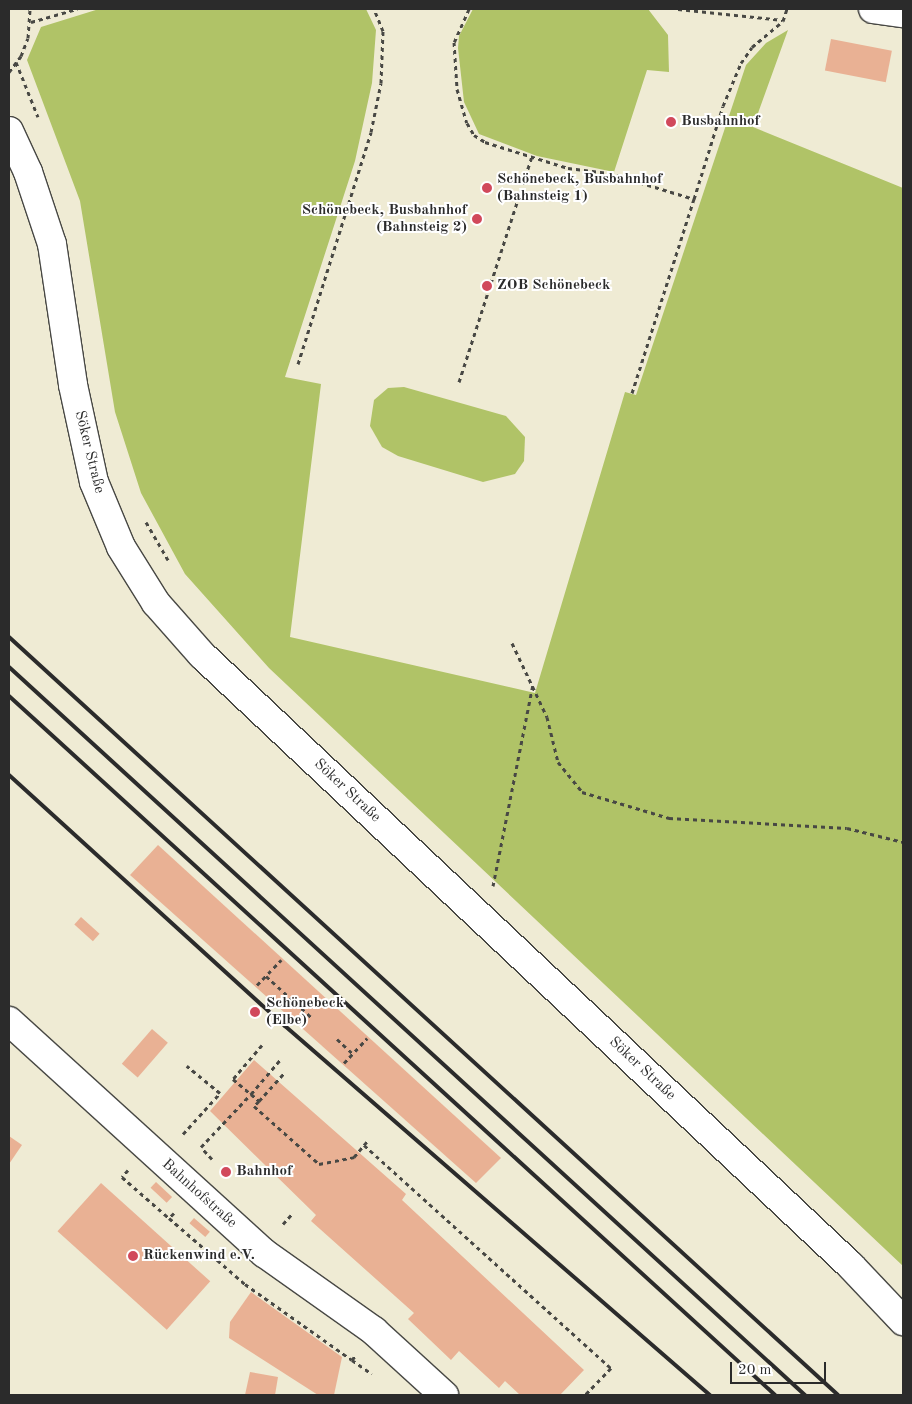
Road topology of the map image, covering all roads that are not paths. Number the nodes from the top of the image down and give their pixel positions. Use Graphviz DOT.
graph roads {
  1 [pos="873,9"];
  2 [pos="903,13"];
  3 [pos="9,131"];
  4 [pos="9,1021"];
  5 [pos="903,1321"];
  6 [pos="444,1395"];
  1 -- 2 [label="street"];
  3 -- 5 [label="street, Söker Straße"];
  4 -- 6 [label="street, Bahnhofstraße"];
}
